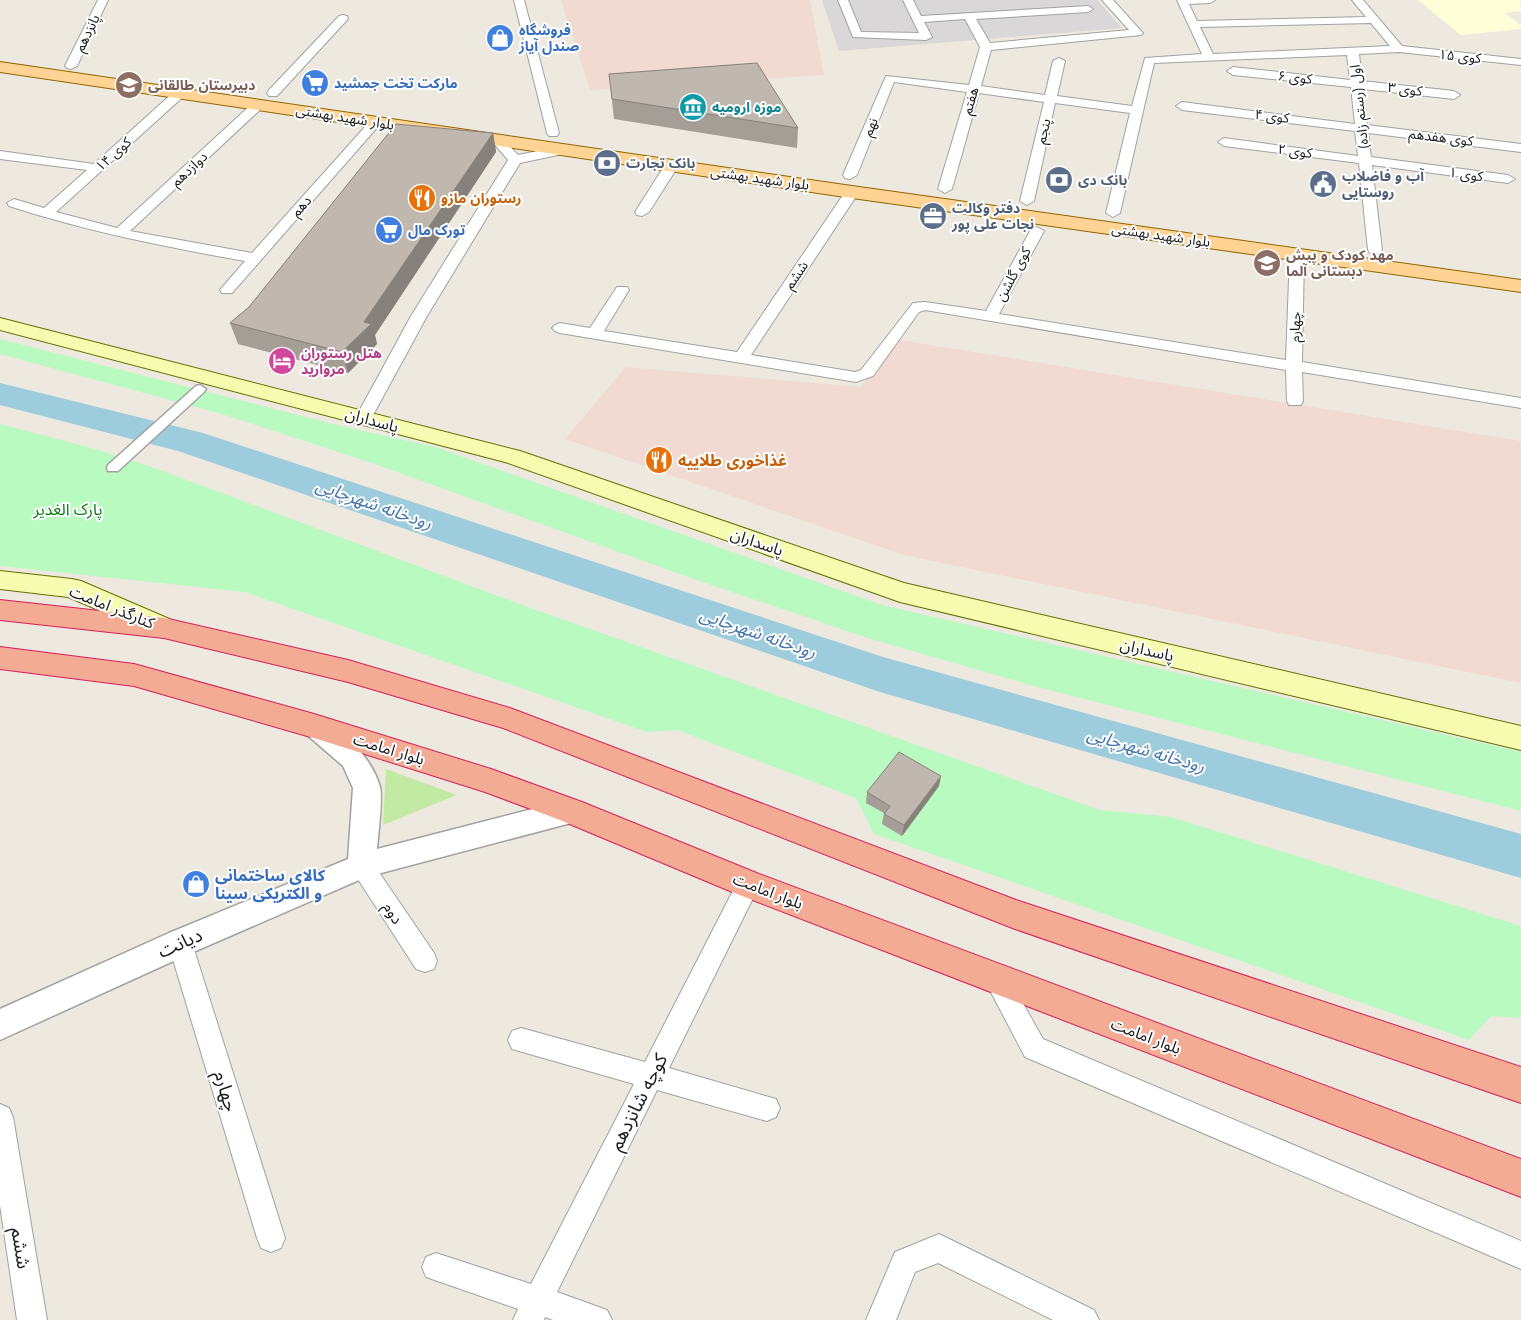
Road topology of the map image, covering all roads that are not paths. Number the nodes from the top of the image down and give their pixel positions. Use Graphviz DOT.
graph roads {
  1 [pos="103,0"];
  2 [pos="520,0"];
  3 [pos="843,0"];
  4 [pos="908,0"];
  5 [pos="1036,0"];
  6 [pos="1107,0"];
  7 [pos="1210,0"];
  8 [pos="1357,0"];
  9 [pos="1088,9"];
  10 [pos="1040,12"];
  11 [pos="969,16"];
  12 [pos="343,18"];
  13 [pos="918,19"];
  14 [pos="1374,20"];
  15 [pos="1193,24"];
  16 [pos="1056,41"];
  17 [pos="986,47"];
  18 [pos="1399,49"];
  19 [pos="1353,53"];
  20 [pos="0,56"];
  21 [pos="1209,58"];
  22 [pos="1059,61"];
  23 [pos="1520,65"];
  24 [pos="71,66"];
  25 [pos="0,67"];
  26 [pos="1233,71"];
  27 [pos="100,76"];
  28 [pos="1356,83"];
  29 [pos="974,88"];
  30 [pos="180,93"];
  31 [pos="1454,95"];
  32 [pos="266,99"];
  33 [pos="1050,99"];
  34 [pos="1182,106"];
  35 [pos="1137,110"];
  36 [pos="376,122"];
  37 [pos="1362,127"];
  38 [pos="553,133"];
  39 [pos="496,139"];
  40 [pos="1224,142"];
  41 [pos="1521,148"];
  42 [pos="567,149"];
  43 [pos="0,155"];
  44 [pos="515,160"];
  45 [pos="1365,160"];
  46 [pos="672,165"];
  47 [pos="98,168"];
  48 [pos="1508,179"];
  49 [pos="851,184"];
  50 [pos="945,189"];
  51 [pos="1027,201"];
  52 [pos="14,203"];
  53 [pos="642,212"];
  54 [pos="1113,213"];
  55 [pos="46,214"];
  56 [pos="1037,231"];
  57 [pos="119,233"];
  58 [pos="1375,250"];
  59 [pos="1297,254"];
  60 [pos="255,258"];
  61 [pos="1521,271"];
  62 [pos="1521,286"];
  63 [pos="227,290"];
  64 [pos="622,290"];
  65 [pos="990,317"];
  66 [pos="0,324"];
  67 [pos="560,328"];
  68 [pos="594,334"];
  69 [pos="741,358"];
  70 [pos="1294,367"];
  71 [pos="200,390"];
  72 [pos="1295,401"];
  73 [pos="1521,403"];
  74 [pos="364,418"];
  75 [pos="113,468"];
  76 [pos="0,580"];
  77 [pos="0,610"];
  78 [pos="164,628"];
  79 [pos="0,658"];
  80 [pos="314,726"];
  81 [pos="1521,738"];
  82 [pos="571,811"];
  83 [pos="362,866"];
  84 [pos="748,884"];
  85 [pos="180,943"];
  86 [pos="425,961"];
  87 [pos="996,979"];
  88 [pos="0,1025"];
  89 [pos="521,1040"];
  90 [pos="651,1076"];
  91 [pos="1521,1084"];
  92 [pos="767,1108"];
  93 [pos="0,1117"];
  94 [pos="1521,1178"];
  95 [pos="271,1238"];
  96 [pos="1521,1255"];
  97 [pos="436,1267"];
  98 [pos="533,1310"];
  99 [pos="32,1320"];
  100 [pos="597,1320"];
  101 [pos="881,1320"];
  102 [pos="1084,1320"];
  1 -- 24 [label="street, پانزدهم"];
  2 -- 38 [label="street"];
  3 -- 13 [label="street"];
  4 -- 13 [label="street"];
  5 -- 10 [label="street"];
  6 -- 16 [label="street"];
  7 -- 15 [label="street"];
  8 -- 14 [label="street"];
  9 -- 10 [label="street"];
  10 -- 11 [label="street"];
  10 -- 16 [label="street"];
  11 -- 13 [label="street"];
  11 -- 17 [label="street"];
  12 -- 32 [label="street, دوازدهم"];
  14 -- 15 [label="street"];
  14 -- 18 [label="street"];
  15 -- 21 [label="street"];
  16 -- 17 [label="street"];
  17 -- 29 [label="street, هفتم"];
  18 -- 19 [label="street, کوی ۱۵"];
  18 -- 23 [label="street, کوی ۱۵"];
  19 -- 21 [label="street, کوی ۱۵"];
  19 -- 28 [label="street, اول (رستم زاده)"];
  20 -- 24 [label="main road, بلوار شهید بهشتی"];
  21 -- 35 [label="street, کوی ۱۵"];
  22 -- 33 [label="street, پنجم"];
  24 -- 27 [label="main road, بلوار شهید بهشتی"];
  25 -- 27 [label="main road, بلوار شهید بهشتی"];
  26 -- 28 [label="street, کوی ۶"];
  27 -- 30 [label="main road, بلوار شهید بهشتی"];
  27 -- 32 [label="main road, بلوار شهید بهشتی"];
  28 -- 31 [label="street, کوی ۳"];
  28 -- 37 [label="street, اول (رستم زاده)"];
  29 -- 33 [label="street"];
  29 -- 49 [label="street, نهم"];
  29 -- 50 [label="street, هفتم"];
  30 -- 32 [label="main road, بلوار شهید بهشتی"];
  30 -- 47 [label="street, کوی ۱۴"];
  32 -- 36 [label="main road, بلوار شهید بهشتی"];
  32 -- 38 [label="main road, بلوار شهید بهشتی"];
  32 -- 57 [label="street, دوازدهم"];
  33 -- 35 [label="street"];
  33 -- 51 [label="street, پنجم"];
  34 -- 37 [label="street, کوی ۴"];
  35 -- 54 [label="street"];
  36 -- 39 [label="main road, بلوار شهید بهشتی"];
  36 -- 60 [label="street, دهم"];
  37 -- 41 [label="street, کوی هفدهم"];
  37 -- 45 [label="street, اول (رستم زاده)"];
  38 -- 49 [label="main road, بلوار شهید بهشتی"];
  39 -- 42 [label="main road, بلوار شهید بهشتی"];
  39 -- 44 [label="street"];
  40 -- 45 [label="street, کوی ۲"];
  42 -- 44 [label="street"];
  42 -- 46 [label="main road, بلوار شهید بهشتی"];
  43 -- 47 [label="street"];
  44 -- 74 [label="street"];
  45 -- 48 [label="street, کوی ۱"];
  45 -- 58 [label="street, اول (رستم زاده)"];
  46 -- 49 [label="main road, بلوار شهید بهشتی"];
  46 -- 53 [label="street"];
  47 -- 55 [label="street, کوی ۱۴"];
  49 -- 50 [label="main road, بلوار شهید بهشتی"];
  49 -- 59 [label="main road, بلوار شهید بهشتی"];
  49 -- 69 [label="street, ششم"];
  50 -- 51 [label="main road, بلوار شهید بهشتی"];
  51 -- 54 [label="main road, بلوار شهید بهشتی"];
  52 -- 55 [label="street"];
  54 -- 58 [label="main road, بلوار شهید بهشتی"];
  55 -- 57 [label="street"];
  56 -- 65 [label="street, کوی گلشن"];
  57 -- 60 [label="street"];
  58 -- 61 [label="main road, بلوار شهید بهشتی"];
  59 -- 62 [label="main road, بلوار شهید بهشتی"];
  59 -- 70 [label="street, چهارم"];
  60 -- 63 [label="street, دهم"];
  64 -- 68 [label="street"];
  65 -- 69 [label="street"];
  65 -- 70 [label="street"];
  66 -- 74 [label="main road, پاسداران"];
  67 -- 68 [label="street"];
  68 -- 69 [label="street"];
  70 -- 72 [label="street, چهارم"];
  70 -- 73 [label="street"];
  71 -- 75 [label="street"];
  74 -- 81 [label="main road, پاسداران"];
  76 -- 78 [label="main road, کنارگذر امامت"];
  77 -- 78 [label="highway"];
  78 -- 91 [label="highway"];
  79 -- 80 [label="highway, بلوار امامت"];
  80 -- 82 [label="highway, بلوار امامت"];
  80 -- 83 [label="street"];
  82 -- 83 [label="street, دیانت"];
  82 -- 84 [label="highway, بلوار امامت"];
  83 -- 85 [label="street, دیانت"];
  83 -- 86 [label="street, دوم"];
  84 -- 87 [label="highway, بلوار امامت"];
  84 -- 90 [label="street, کوچه شانزدهم"];
  85 -- 88 [label="street, دیانت"];
  85 -- 95 [label="street, چهارم"];
  87 -- 94 [label="highway, بلوار امامت"];
  87 -- 96 [label="street"];
  89 -- 90 [label="street"];
  90 -- 92 [label="street"];
  90 -- 98 [label="street, کوچه شانزدهم"];
  93 -- 99 [label="street, ششم"];
  97 -- 98 [label="street"];
  98 -- 100 [label="street"];
  101 -- 102 [label="street"];
}
